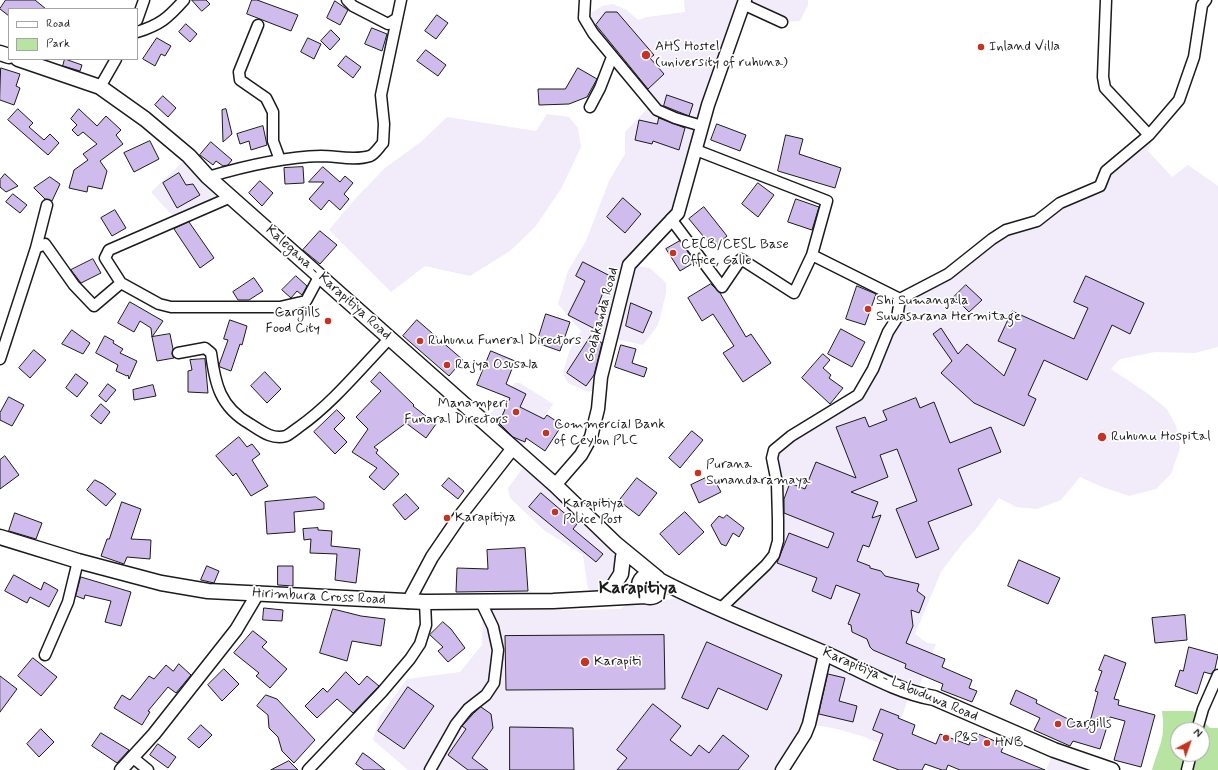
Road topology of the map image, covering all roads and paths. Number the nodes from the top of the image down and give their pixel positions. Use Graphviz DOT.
graph roads {
  1 [pos="144,0"];
  2 [pos="184,0"];
  3 [pos="347,0"];
  4 [pos="400,0"];
  5 [pos="585,0"];
  6 [pos="1106,0"];
  7 [pos="1206,0"];
  8 [pos="745,2"];
  9 [pos="138,17"];
  10 [pos="396,18"];
  11 [pos="782,22"];
  12 [pos="258,25"];
  13 [pos="138,32"];
  14 [pos="612,57"];
  15 [pos="21,60"];
  16 [pos="115,60"];
  17 [pos="100,86"];
  18 [pos="590,107"];
  19 [pos="702,126"];
  20 [pos="1149,135"];
  21 [pos="696,150"];
  22 [pos="280,160"];
  23 [pos="208,177"];
  24 [pos="231,197"];
  25 [pos="47,205"];
  26 [pos="671,219"];
  27 [pos="36,248"];
  28 [pos="812,255"];
  29 [pos="320,275"];
  30 [pos="121,283"];
  31 [pos="900,299"];
  32 [pos="390,338"];
  33 [pos="178,353"];
  34 [pos="0,359"];
  35 [pos="513,448"];
  36 [pos="555,485"];
  37 [pos="0,537"];
  38 [pos="616,544"];
  39 [pos="622,557"];
  40 [pos="78,561"];
  41 [pos="657,578"];
  42 [pos="639,581"];
  43 [pos="258,593"];
  44 [pos="650,596"];
  45 [pos="688,596"];
  46 [pos="603,597"];
  47 [pos="408,602"];
  48 [pos="425,602"];
  49 [pos="481,602"];
  50 [pos="720,609"];
  51 [pos="825,654"];
  52 [pos="45,655"];
  53 [pos="1218,675"];
  54 [pos="1199,722"];
  55 [pos="132,757"];
  56 [pos="121,770"];
  57 [pos="148,770"];
  58 [pos="308,770"];
  59 [pos="430,770"];
  60 [pos="782,770"];
  61 [pos="1112,770"];
  1 -- 9 [label="street"];
  2 -- 13 [label="street"];
  3 -- 10 [label="street"];
  4 -- 10 [label="street"];
  5 -- 14 [label="street"];
  6 -- 20 [label="street"];
  7 -- 20 [label="street"];
  8 -- 11 [label="street"];
  8 -- 19 [label="street, Godakanda Road"];
  10 -- 22 [label="street"];
  12 -- 22 [label="street"];
  14 -- 18 [label="street"];
  14 -- 19 [label="street"];
  15 -- 17 [label="main road, Kalegana - Karapitiya Road"];
  16 -- 17 [label="street"];
  17 -- 23 [label="main road, Kalegana - Karapitiya Road"];
  19 -- 21 [label="street, Godakanda Road"];
  20 -- 31 [label="street"];
  21 -- 26 [label="street, Godakanda Road"];
  21 -- 28 [label="street"];
  22 -- 23 [label="street"];
  23 -- 24 [label="main road, Kalegana - Karapitiya Road"];
  24 -- 29 [label="main road, Kalegana - Karapitiya Road"];
  24 -- 30 [label="street"];
  25 -- 27 [label="street"];
  26 -- 28 [label="street"];
  26 -- 36 [label="street, Godakanda Road"];
  27 -- 30 [label="street"];
  27 -- 34 [label="street"];
  28 -- 31 [label="street"];
  29 -- 30 [label="street"];
  29 -- 32 [label="main road, Kalegana - Karapitiya Road"];
  31 -- 50 [label="street"];
  32 -- 33 [label="street"];
  32 -- 35 [label="main road, Kalegana - Karapitiya Road"];
  35 -- 36 [label="main road, Kalegana - Karapitiya Road"];
  35 -- 47 [label="street"];
  36 -- 38 [label="main road, Kalegana - Karapitiya Road"];
  37 -- 40 [label="main road, Hirimbura Cross Road"];
  38 -- 39 [label="main road, Kalegana - Karapitiya Road"];
  38 -- 41 [label="main road, Kalegana - Karapitiya Road"];
  39 -- 42 [label="main road, Kalegana - Karapitiya Road"];
  39 -- 46 [label="main road"];
  40 -- 43 [label="main road, Hirimbura Cross Road"];
  40 -- 52 [label="street"];
  41 -- 42 [label="main road"];
  41 -- 44 [label="main road"];
  41 -- 45 [label="main road, Karapitiya - Labuduwa Road"];
  42 -- 44 [label="main road"];
  42 -- 46 [label="main road"];
  43 -- 47 [label="main road, Hirimbura Cross Road"];
  43 -- 55 [label="street"];
  44 -- 45 [label="main road, Karapitiya - Labuduwa Road"];
  44 -- 46 [label="main road, Hirimbura Cross Road"];
  45 -- 50 [label="main road, Karapitiya - Labuduwa Road"];
  46 -- 49 [label="main road, Hirimbura Cross Road"];
  47 -- 48 [label="main road, Hirimbura Cross Road"];
  48 -- 49 [label="main road, Hirimbura Cross Road"];
  48 -- 58 [label="street"];
  49 -- 59 [label="street"];
  50 -- 51 [label="main road, Karapitiya - Labuduwa Road"];
  51 -- 60 [label="street"];
  51 -- 61 [label="main road, Karapitiya - Labuduwa Road"];
  53 -- 54 [label="street"];
  55 -- 56 [label="street"];
  55 -- 57 [label="street"];
}
